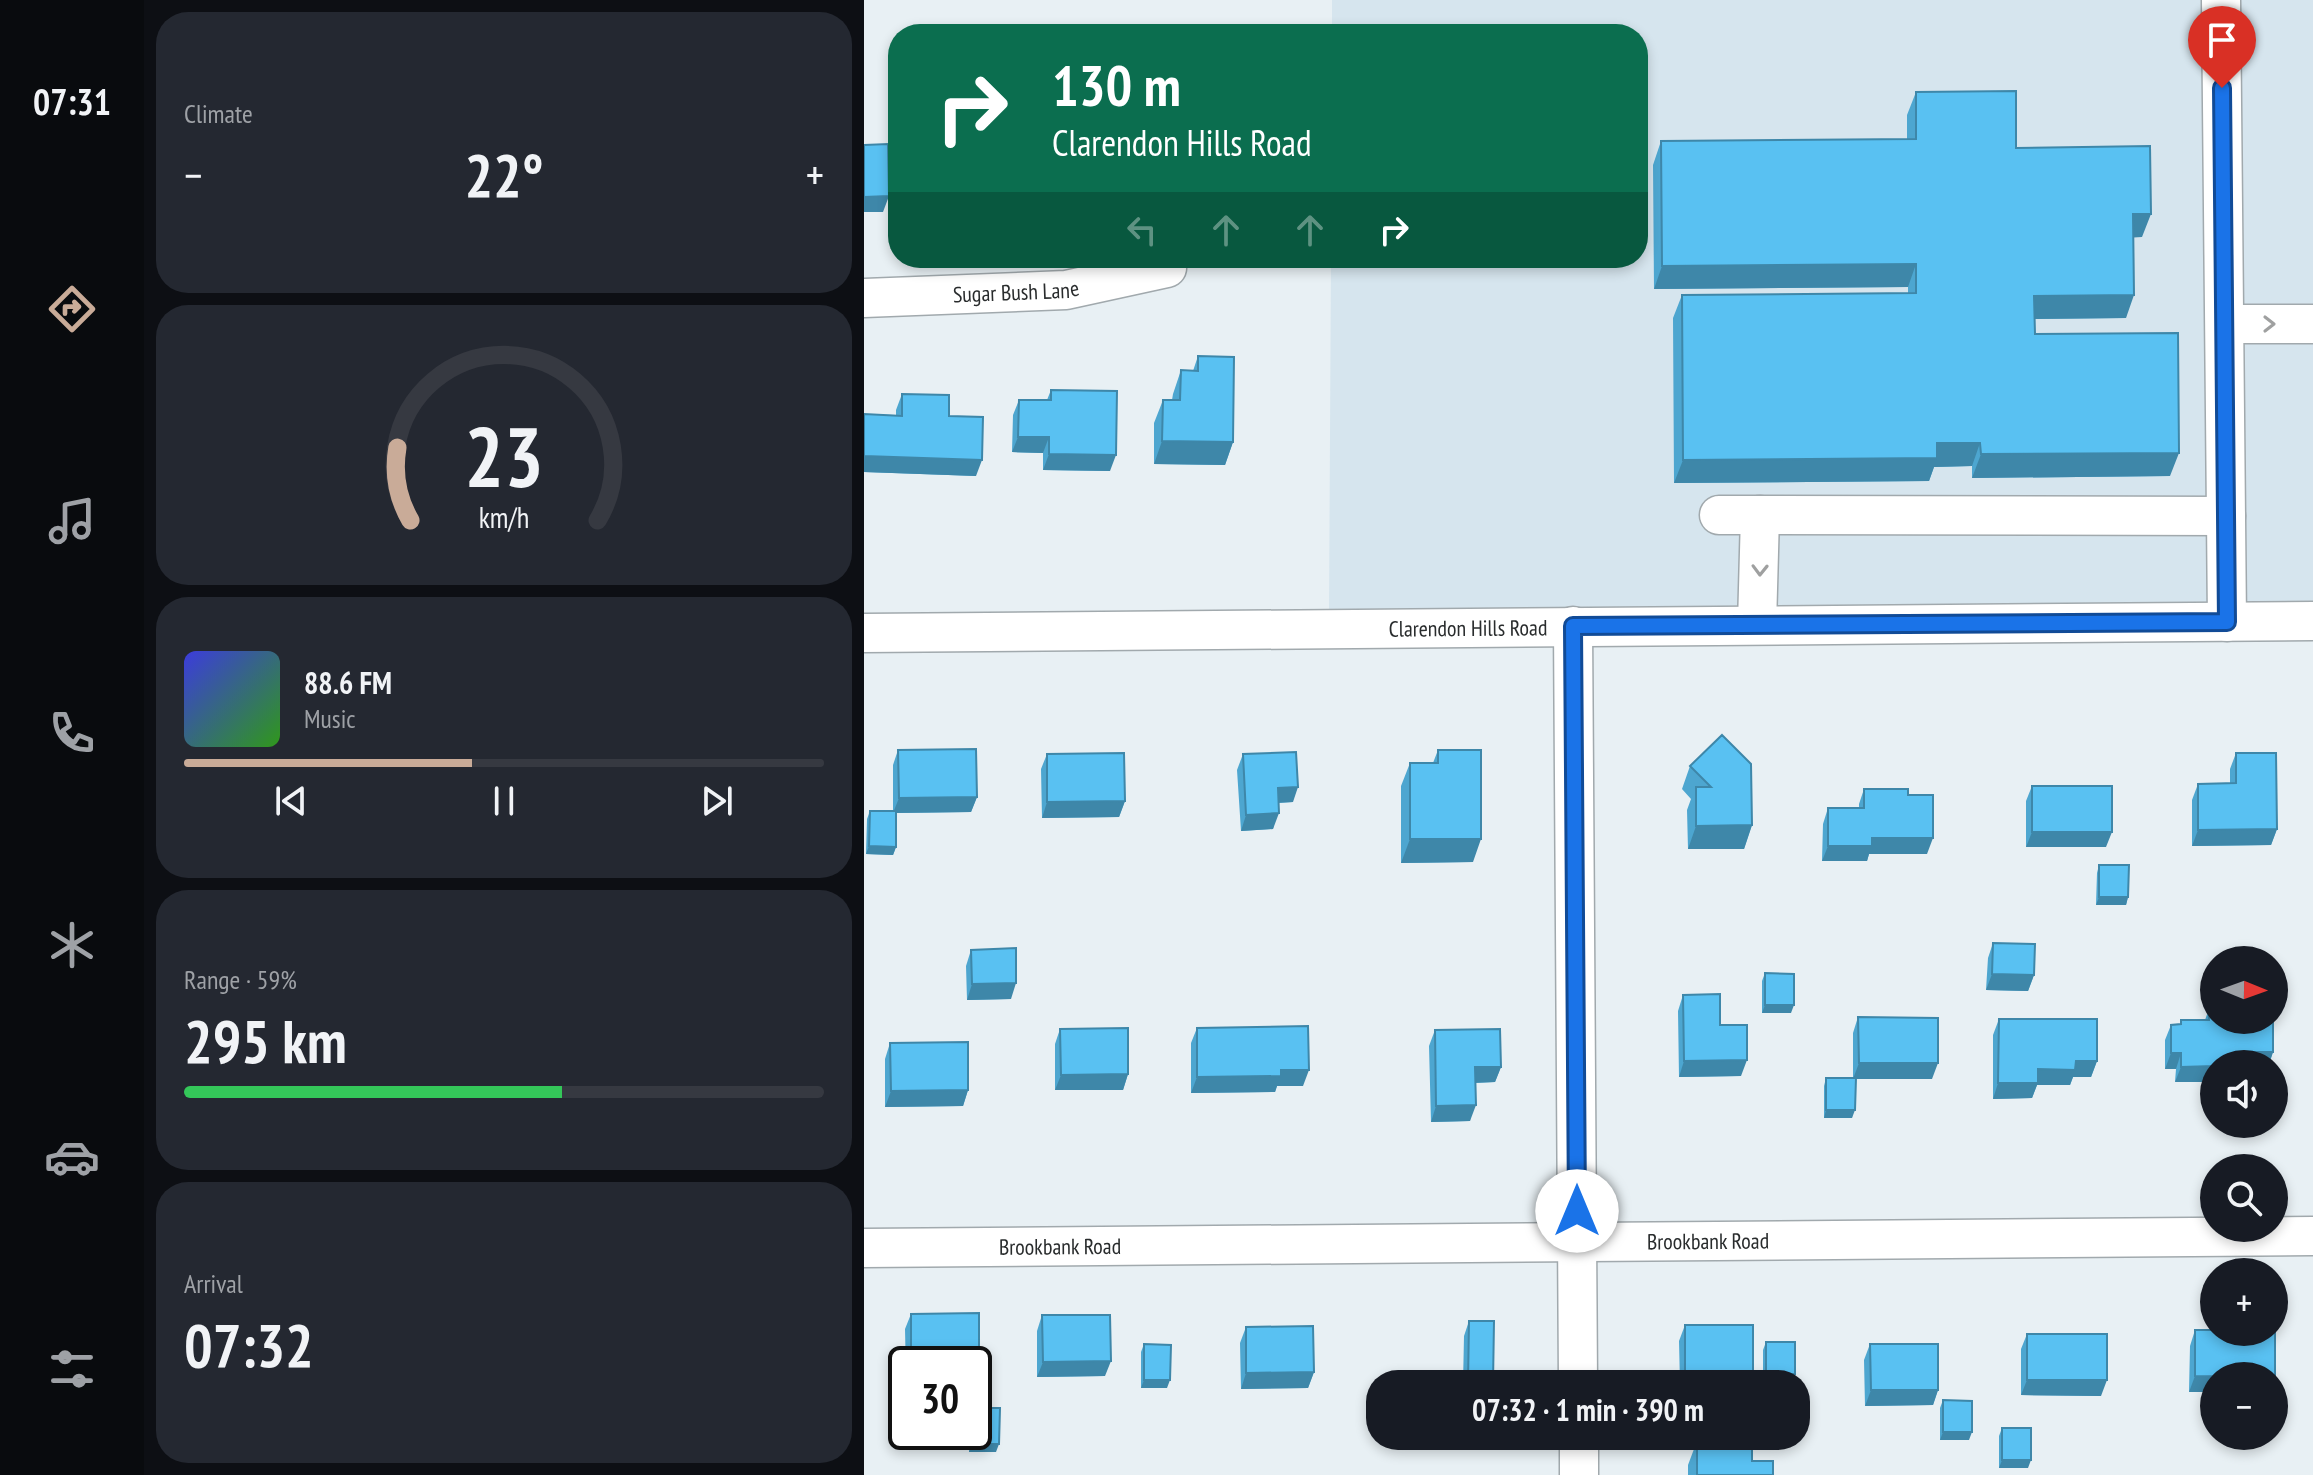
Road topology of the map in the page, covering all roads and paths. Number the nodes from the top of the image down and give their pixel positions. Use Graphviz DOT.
graph roads {
  1 [pos="2221,0"];
  2 [pos="1167,268"];
  3 [pos="864,298"];
  4 [pos="2225,324"];
  5 [pos="2313,324"];
  6 [pos="1719,515"];
  7 [pos="1760,515"];
  8 [pos="2226,516"];
  9 [pos="2313,621"];
  10 [pos="2227,622"];
  11 [pos="1757,625"];
  12 [pos="1573,626"];
  13 [pos="864,633"];
  14 [pos="2313,1236"];
  15 [pos="1577,1243"];
  16 [pos="864,1248"];
  17 [pos="1578,1370"];
  18 [pos="1579,1450"];
  19 [pos="1579,1475"];
  1 -- 4 [label="street"];
  2 -- 3 [label="street, Sugar Bush Lane"];
  4 -- 5 [label="street, one-way"];
  4 -- 8 [label="street"];
  6 -- 7 [label="street"];
  7 -- 8 [label="street"];
  7 -- 11 [label="street, one-way"];
  8 -- 10 [label="street"];
  9 -- 10 [label="street, Clarendon Hills Road"];
  10 -- 11 [label="street, Clarendon Hills Road"];
  11 -- 12 [label="street, Clarendon Hills Road"];
  12 -- 13 [label="street, Clarendon Hills Road"];
  12 -- 15 [label="street"];
  14 -- 15 [label="street, Brookbank Road"];
  15 -- 16 [label="street, Brookbank Road"];
  15 -- 17 [label="street"];
  18 -- 19 [label="street"];
}
